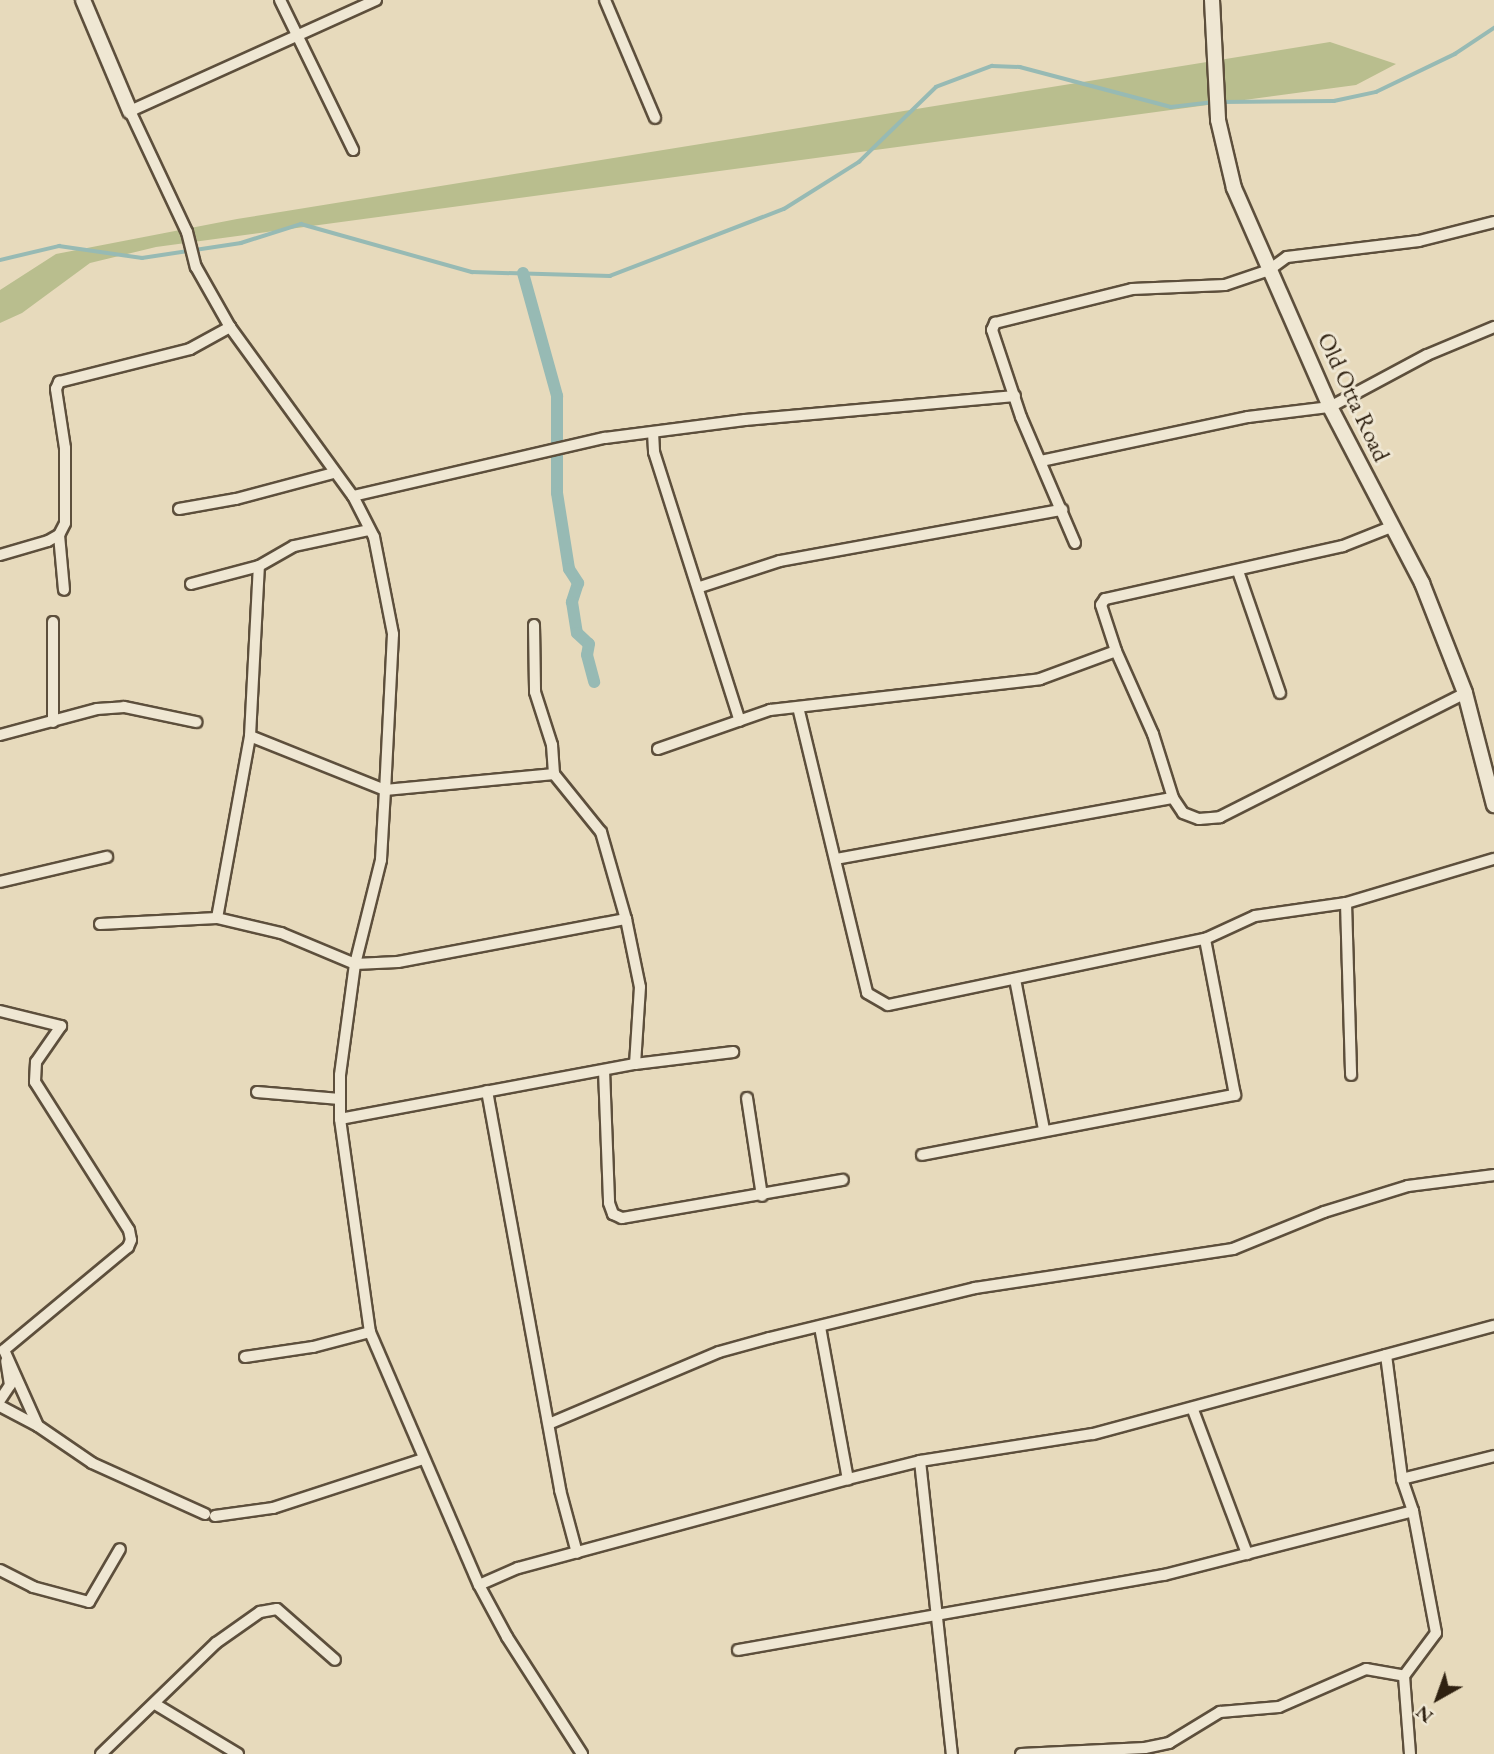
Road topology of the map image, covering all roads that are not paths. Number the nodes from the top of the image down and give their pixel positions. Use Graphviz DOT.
graph roads {
  1 [pos="83,0"];
  2 [pos="280,0"];
  3 [pos="376,0"];
  4 [pos="605,0"];
  5 [pos="1212,0"];
  6 [pos="297,35"];
  7 [pos="130,111"];
  8 [pos="654,118"];
  9 [pos="353,150"];
  10 [pos="1494,222"];
  11 [pos="1269,270"];
  12 [pos="230,327"];
  13 [pos="1494,327"];
  14 [pos="1015,396"];
  15 [pos="1330,407"];
  16 [pos="653,432"];
  17 [pos="1041,461"];
  18 [pos="334,473"];
  19 [pos="353,496"];
  20 [pos="178,509"];
  21 [pos="1062,510"];
  22 [pos="1391,527"];
  23 [pos="369,530"];
  24 [pos="60,535"];
  25 [pos="1075,543"];
  26 [pos="0,555"];
  27 [pos="259,566"];
  28 [pos="1238,570"];
  29 [pos="191,584"];
  30 [pos="699,587"];
  31 [pos="64,590"];
  32 [pos="53,622"];
  33 [pos="534,625"];
  34 [pos="1116,651"];
  35 [pos="1280,692"];
  36 [pos="1465,693"];
  37 [pos="798,707"];
  38 [pos="740,721"];
  39 [pos="52,722"];
  40 [pos="196,722"];
  41 [pos="0,735"];
  42 [pos="250,736"];
  43 [pos="659,750"];
  44 [pos="554,774"];
  45 [pos="386,790"];
  46 [pos="1173,797"];
  47 [pos="1494,805"];
  48 [pos="107,858"];
  49 [pos="836,859"];
  50 [pos="1494,859"];
  51 [pos="0,882"];
  52 [pos="1346,903"];
  53 [pos="217,918"];
  54 [pos="626,919"];
  55 [pos="100,924"];
  56 [pos="1205,939"];
  57 [pos="355,964"];
  58 [pos="1015,979"];
  59 [pos="0,1011"];
  60 [pos="733,1052"];
  61 [pos="635,1064"];
  62 [pos="604,1070"];
  63 [pos="1351,1075"];
  64 [pos="487,1091"];
  65 [pos="257,1092"];
  66 [pos="747,1098"];
  67 [pos="340,1100"];
  68 [pos="340,1119"];
  69 [pos="1044,1129"];
  70 [pos="922,1155"];
  71 [pos="1494,1175"];
  72 [pos="843,1180"];
  73 [pos="761,1196"];
  74 [pos="1494,1326"];
  75 [pos="820,1327"];
  76 [pos="370,1332"];
  77 [pos="2,1348"];
  78 [pos="1386,1355"];
  79 [pos="245,1357"];
  80 [pos="0,1400"];
  81 [pos="0,1406"];
  82 [pos="1193,1410"];
  83 [pos="551,1423"];
  84 [pos="38,1426"];
  85 [pos="1494,1456"];
  86 [pos="423,1459"];
  87 [pos="920,1461"];
  88 [pos="849,1479"];
  89 [pos="1402,1479"];
  90 [pos="1413,1511"];
  91 [pos="120,1549"];
  92 [pos="577,1553"];
  93 [pos="1248,1554"];
  94 [pos="0,1570"];
  95 [pos="479,1585"];
  96 [pos="935,1616"];
  97 [pos="738,1650"];
  98 [pos="335,1660"];
  99 [pos="1404,1676"];
  100 [pos="155,1704"];
  101 [pos="101,1754"];
  102 [pos="238,1754"];
  103 [pos="582,1754"];
  104 [pos="952,1754"];
  105 [pos="1021,1754"];
  106 [pos="1410,1754"];
  1 -- 7 [label="street"];
  2 -- 6 [label="street"];
  3 -- 6 [label="street"];
  4 -- 8 [label="street"];
  5 -- 11 [label="street, Old Otta Road"];
  6 -- 7 [label="street"];
  6 -- 9 [label="street"];
  7 -- 12 [label="street"];
  10 -- 11 [label="street"];
  11 -- 14 [label="street"];
  11 -- 15 [label="street, Old Otta Road"];
  12 -- 18 [label="street"];
  12 -- 24 [label="street"];
  13 -- 15 [label="street"];
  14 -- 16 [label="street"];
  14 -- 17 [label="street"];
  15 -- 17 [label="street"];
  15 -- 22 [label="street, Old Otta Road"];
  16 -- 19 [label="street"];
  16 -- 30 [label="street"];
  17 -- 21 [label="street"];
  18 -- 19 [label="street"];
  18 -- 20 [label="street"];
  19 -- 23 [label="street"];
  21 -- 25 [label="street"];
  21 -- 30 [label="street"];
  22 -- 28 [label="street"];
  22 -- 36 [label="street, Old Otta Road"];
  23 -- 27 [label="street"];
  23 -- 45 [label="street"];
  24 -- 26 [label="street"];
  24 -- 31 [label="street"];
  27 -- 29 [label="street"];
  27 -- 42 [label="street"];
  28 -- 34 [label="street"];
  28 -- 35 [label="street"];
  30 -- 38 [label="street"];
  32 -- 39 [label="street"];
  33 -- 44 [label="street"];
  34 -- 37 [label="street"];
  34 -- 46 [label="street"];
  36 -- 46 [label="street"];
  36 -- 47 [label="street, Old Otta Road"];
  37 -- 38 [label="street"];
  37 -- 49 [label="street"];
  38 -- 43 [label="street"];
  39 -- 40 [label="street"];
  39 -- 41 [label="street"];
  42 -- 45 [label="street"];
  42 -- 53 [label="street"];
  44 -- 45 [label="street"];
  44 -- 54 [label="street"];
  45 -- 57 [label="street"];
  46 -- 49 [label="street"];
  48 -- 51 [label="street"];
  49 -- 58 [label="street"];
  50 -- 52 [label="street"];
  52 -- 56 [label="street"];
  52 -- 63 [label="street"];
  53 -- 55 [label="street"];
  53 -- 57 [label="street"];
  54 -- 57 [label="street"];
  54 -- 61 [label="street"];
  56 -- 58 [label="street"];
  56 -- 69 [label="street"];
  57 -- 67 [label="street"];
  58 -- 69 [label="street"];
  59 -- 77 [label="street"];
  60 -- 61 [label="street"];
  61 -- 62 [label="street"];
  62 -- 64 [label="street"];
  62 -- 73 [label="street"];
  64 -- 68 [label="street"];
  64 -- 83 [label="street"];
  65 -- 67 [label="street"];
  66 -- 73 [label="street"];
  67 -- 68 [label="street"];
  68 -- 76 [label="street"];
  69 -- 70 [label="street"];
  71 -- 75 [label="street"];
  72 -- 73 [label="street"];
  74 -- 78 [label="street"];
  75 -- 83 [label="street"];
  75 -- 88 [label="street"];
  76 -- 79 [label="street"];
  76 -- 86 [label="street"];
  77 -- 80 [label="street"];
  77 -- 84 [label="street"];
  78 -- 82 [label="street"];
  78 -- 89 [label="street"];
  81 -- 84 [label="street"];
  82 -- 87 [label="street"];
  82 -- 93 [label="street"];
  83 -- 92 [label="street"];
  84 -- 86 [label="street"];
  85 -- 89 [label="street"];
  86 -- 95 [label="street"];
  87 -- 88 [label="street"];
  87 -- 96 [label="street"];
  88 -- 92 [label="street"];
  89 -- 90 [label="street"];
  90 -- 93 [label="street"];
  90 -- 99 [label="street"];
  91 -- 94 [label="street"];
  92 -- 95 [label="street"];
  93 -- 96 [label="street"];
  95 -- 103 [label="street"];
  96 -- 97 [label="street"];
  96 -- 104 [label="street"];
  98 -- 100 [label="street"];
  99 -- 105 [label="street"];
  99 -- 106 [label="street"];
  100 -- 101 [label="street"];
  100 -- 102 [label="street"];
}
